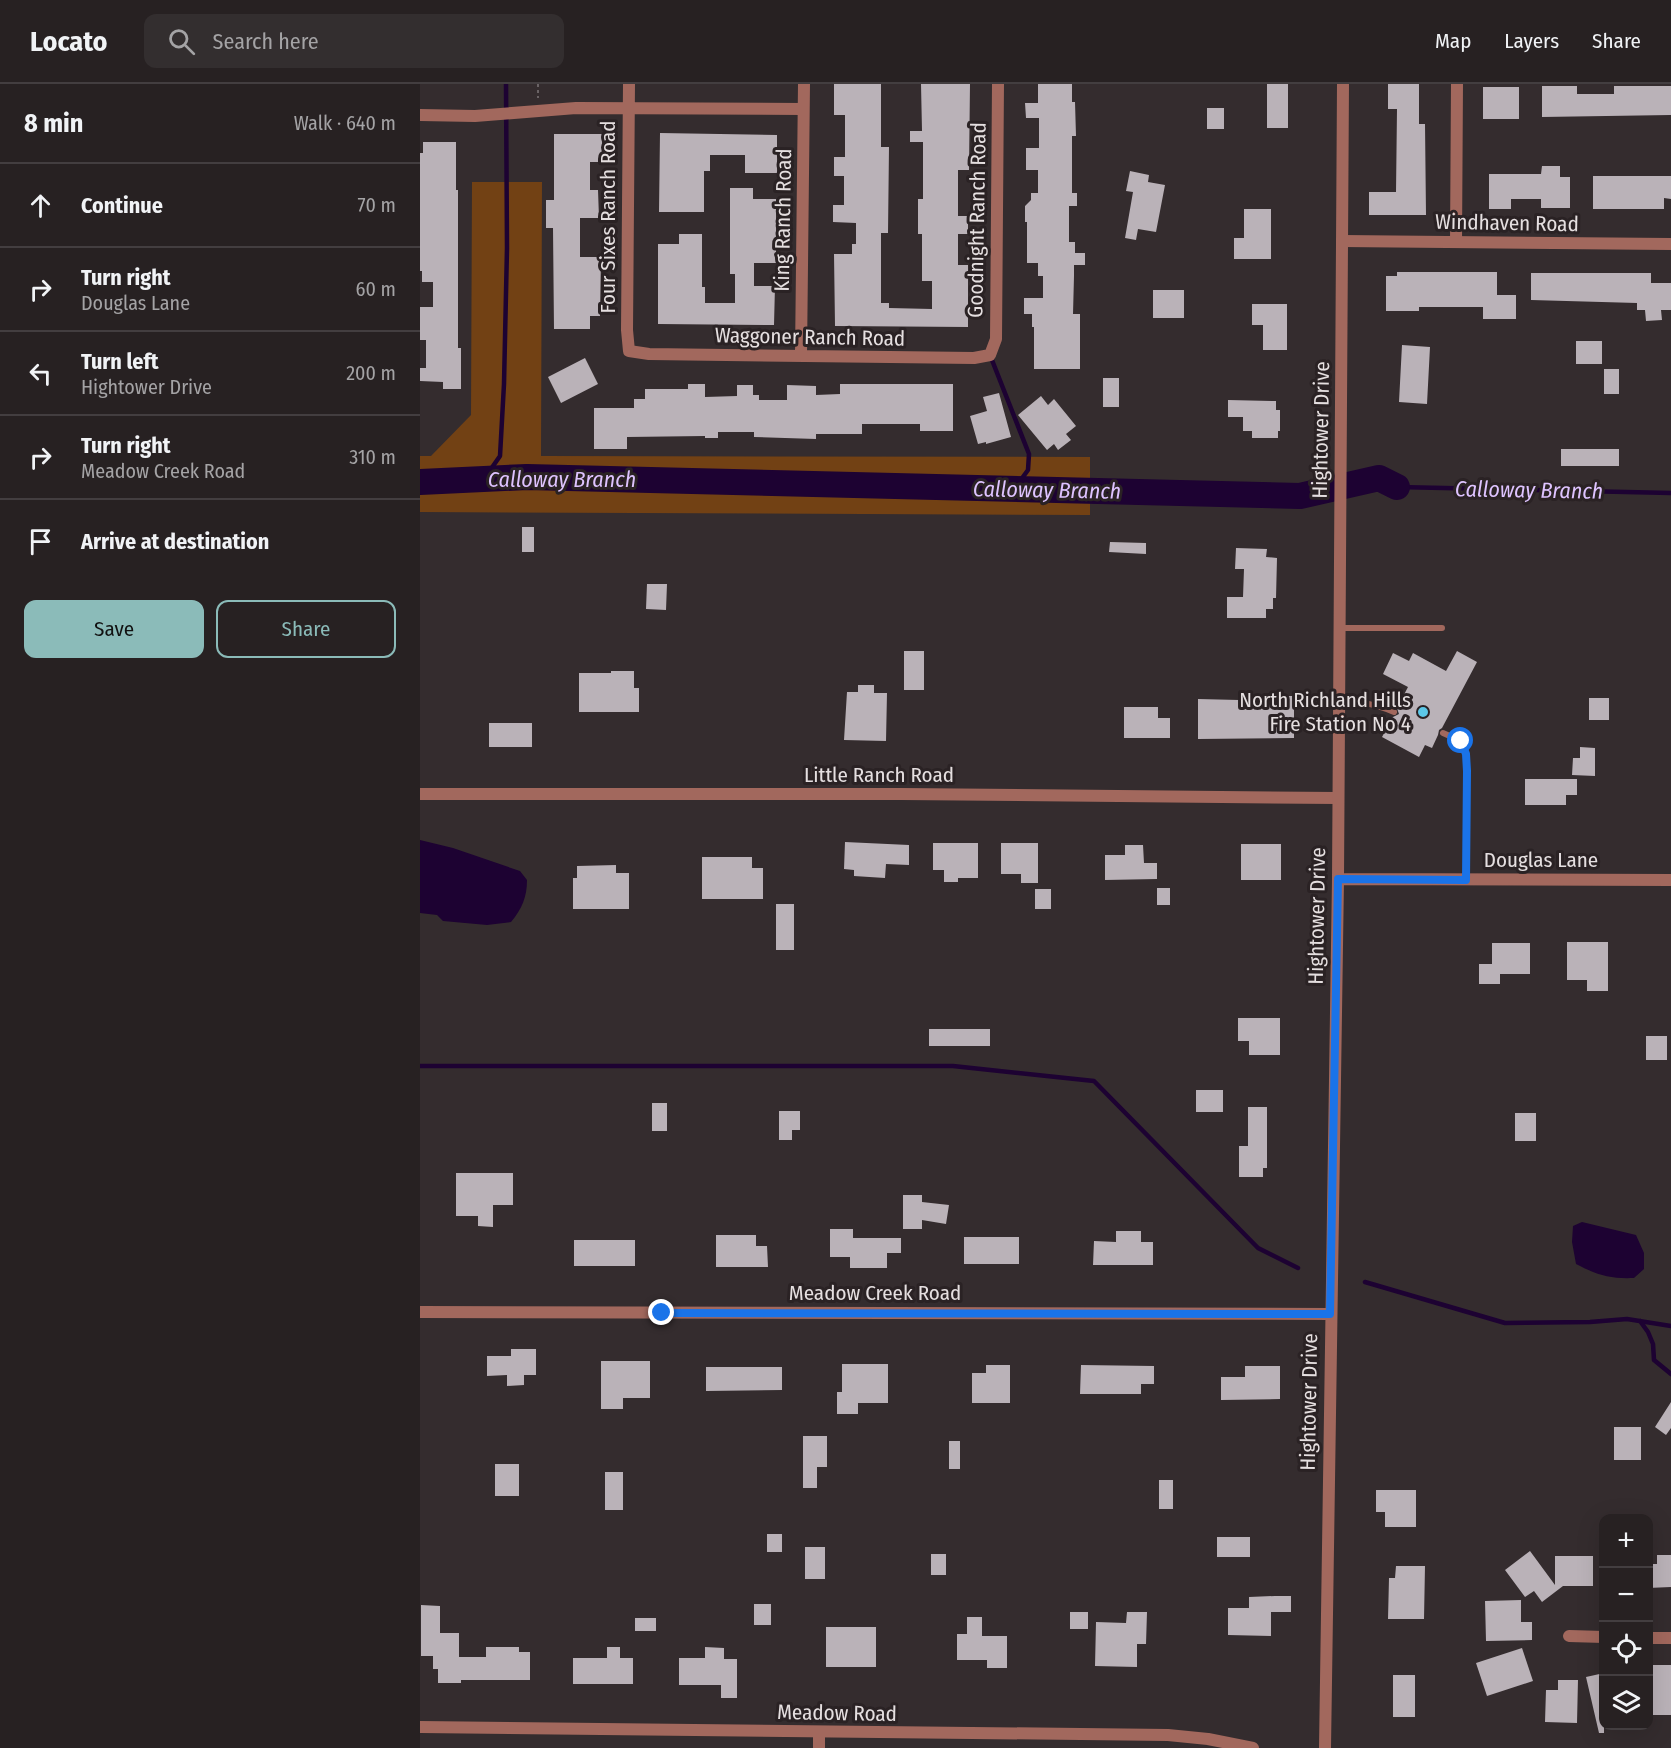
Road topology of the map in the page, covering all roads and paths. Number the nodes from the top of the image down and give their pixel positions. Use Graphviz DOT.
graph roads {
  1 [pos="629,84"];
  2 [pos="804,84"];
  3 [pos="998,84"];
  4 [pos="1343,84"];
  5 [pos="1457,84"];
  6 [pos="628,109"];
  7 [pos="803,109"];
  8 [pos="420,116"];
  9 [pos="1342,241"];
  10 [pos="1456,242"];
  11 [pos="1671,244"];
  12 [pos="629,351"];
  13 [pos="990,355"];
  14 [pos="801,356"];
  15 [pos="1339,628"];
  16 [pos="1442,628"];
  17 [pos="1339,702"];
  18 [pos="1394,712"];
  19 [pos="1443,734"];
  20 [pos="420,794"];
  21 [pos="1338,798"];
  22 [pos="1338,879"];
  23 [pos="1466,880"];
  24 [pos="1671,880"];
  25 [pos="420,1312"];
  26 [pos="1330,1314"];
  27 [pos="1569,1636"];
  28 [pos="1599,1637"];
  29 [pos="1653,1638"];
  30 [pos="1671,1638"];
  31 [pos="420,1727"];
  32 [pos="819,1732"];
  33 [pos="819,1748"];
  34 [pos="1253,1748"];
  35 [pos="1325,1748"];
  1 -- 6 [label="street, Four Sixes Ranch Road"];
  2 -- 7 [label="street, King Ranch Road"];
  3 -- 13 [label="street, Goodnight Ranch Road"];
  4 -- 9 [label="street, Hightower Drive"];
  5 -- 10 [label="street"];
  6 -- 7 [label="street"];
  6 -- 8 [label="street"];
  6 -- 12 [label="street, Four Sixes Ranch Road"];
  7 -- 14 [label="street, King Ranch Road"];
  9 -- 10 [label="street, Windhaven Road"];
  9 -- 15 [label="street, Hightower Drive"];
  10 -- 11 [label="street, Windhaven Road"];
  12 -- 14 [label="street, Waggoner Ranch Road"];
  13 -- 14 [label="street, Waggoner Ranch Road"];
  15 -- 16 [label="lane"];
  15 -- 17 [label="street, Hightower Drive"];
  17 -- 18 [label="lane"];
  17 -- 21 [label="street, Hightower Drive"];
  19 -- 23 [label="lane"];
  20 -- 21 [label="street, Little Ranch Road"];
  21 -- 22 [label="street, Hightower Drive"];
  22 -- 23 [label="street, Douglas Lane"];
  22 -- 26 [label="street, Hightower Drive"];
  23 -- 24 [label="street, Douglas Lane"];
  25 -- 26 [label="street, Meadow Creek Road"];
  26 -- 35 [label="street, Hightower Drive"];
  27 -- 28 [label="street"];
  29 -- 30 [label="street"];
  31 -- 32 [label="street, Meadow Road"];
  32 -- 33 [label="street"];
  32 -- 34 [label="street, Meadow Road"];
}
